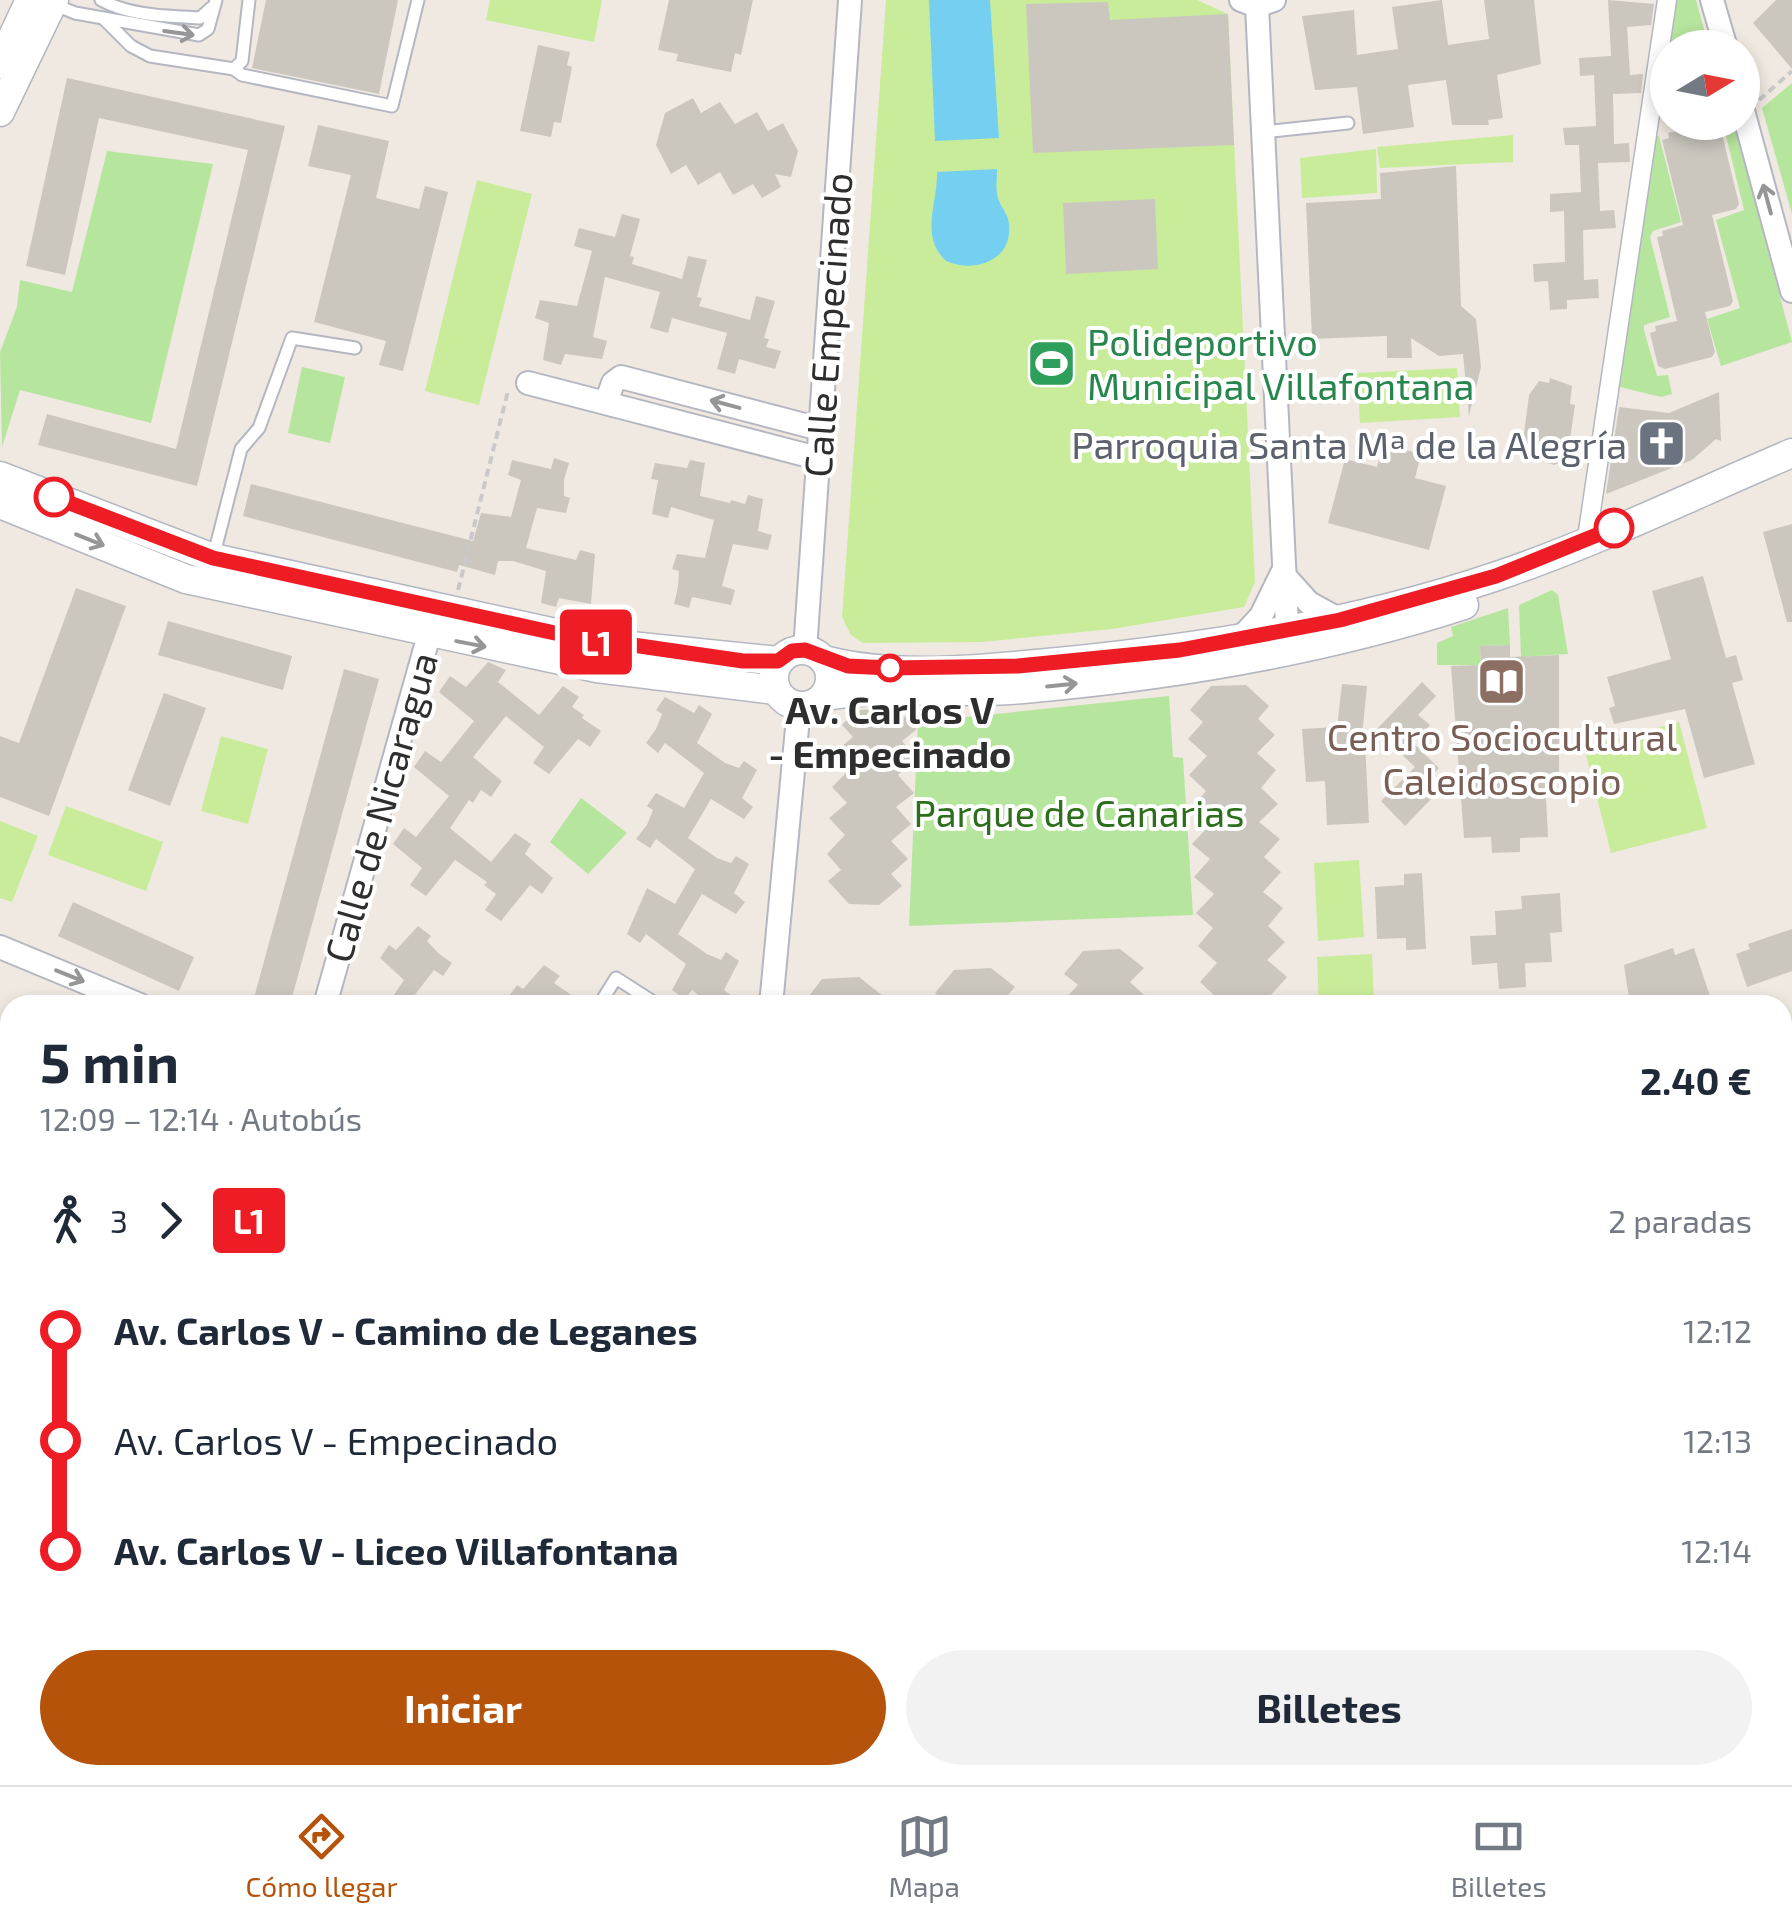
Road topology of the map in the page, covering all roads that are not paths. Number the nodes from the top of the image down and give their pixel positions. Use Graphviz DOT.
graph roads {
  1 [pos="101,0"];
  2 [pos="216,0"];
  3 [pos="250,0"];
  4 [pos="418,0"];
  5 [pos="850,0"];
  6 [pos="1667,0"];
  7 [pos="1712,0"];
  8 [pos="45,1"];
  9 [pos="1258,2"];
  10 [pos="104,19"];
  11 [pos="1721,30"];
  12 [pos="0,64"];
  13 [pos="234,69"];
  14 [pos="0,112"];
  15 [pos="1348,123"];
  16 [pos="1263,132"];
  17 [pos="1751,140"];
  18 [pos="1792,292"];
  19 [pos="354,348"];
  20 [pos="528,383"];
  21 [pos="613,405"];
  22 [pos="820,428"];
  23 [pos="1792,452"];
  24 [pos="817,458"];
  25 [pos="1792,473"];
  26 [pos="0,476"];
  27 [pos="0,504"];
  28 [pos="1588,538"];
  29 [pos="213,558"];
  30 [pos="1282,573"];
  31 [pos="439,619"];
  32 [pos="1340,620"];
  33 [pos="1238,640"];
  34 [pos="1287,640"];
  35 [pos="814,655"];
  36 [pos="778,661"];
  37 [pos="775,690"];
  38 [pos="812,702"];
  39 [pos="0,947"];
  40 [pos="116,995"];
  41 [pos="327,995"];
  42 [pos="605,995"];
  43 [pos="642,995"];
  44 [pos="772,995"];
  1 -- 2 [label="lane"];
  10 -- 2 [label="lane, one-way"];
  3 -- 13 [label="lane"];
  4 -- 13 [label="lane"];
  5 -- 22 [label="street, Calle Empecinado"];
  6 -- 28 [label="street"];
  7 -- 11 [label="street"];
  8 -- 10 [label="lane"];
  8 -- 12 [label="street"];
  8 -- 14 [label="street"];
  9 -- 16 [label="street"];
  10 -- 13 [label="lane"];
  15 -- 16 [label="lane"];
  16 -- 30 [label="street"];
  18 -- 17 [label="street, one-way"];
  19 -- 29 [label="lane"];
  20 -- 21 [label="street"];
  22 -- 21 [label="street, one-way"];
  21 -- 24 [label="street"];
  22 -- 24 [label="street, Calle Empecinado"];
  23 -- 28 [label="street"];
  24 -- 35 [label="street, Calle Empecinado"];
  25 -- 34 [label="street"];
  26 -- 29 [label="street"];
  27 -- 31 [label="street, one-way"];
  28 -- 32 [label="street"];
  29 -- 31 [label="street"];
  30 -- 32 [label="street"];
  30 -- 33 [label="street"];
  30 -- 34 [label="street"];
  31 -- 36 [label="street"];
  31 -- 37 [label="street, one-way"];
  31 -- 41 [label="street, Calle de Nicaragua"];
  32 -- 34 [label="street"];
  33 -- 34 [label="street"];
  33 -- 35 [label="street"];
  38 -- 34 [label="street, one-way"];
  35 -- 36 [label="street"];
  35 -- 38 [label="street"];
  36 -- 37 [label="street"];
  37 -- 38 [label="street"];
  38 -- 44 [label="street"];
  39 -- 40 [label="street, one-way"];
  42 -- 43 [label="lane"];
}
